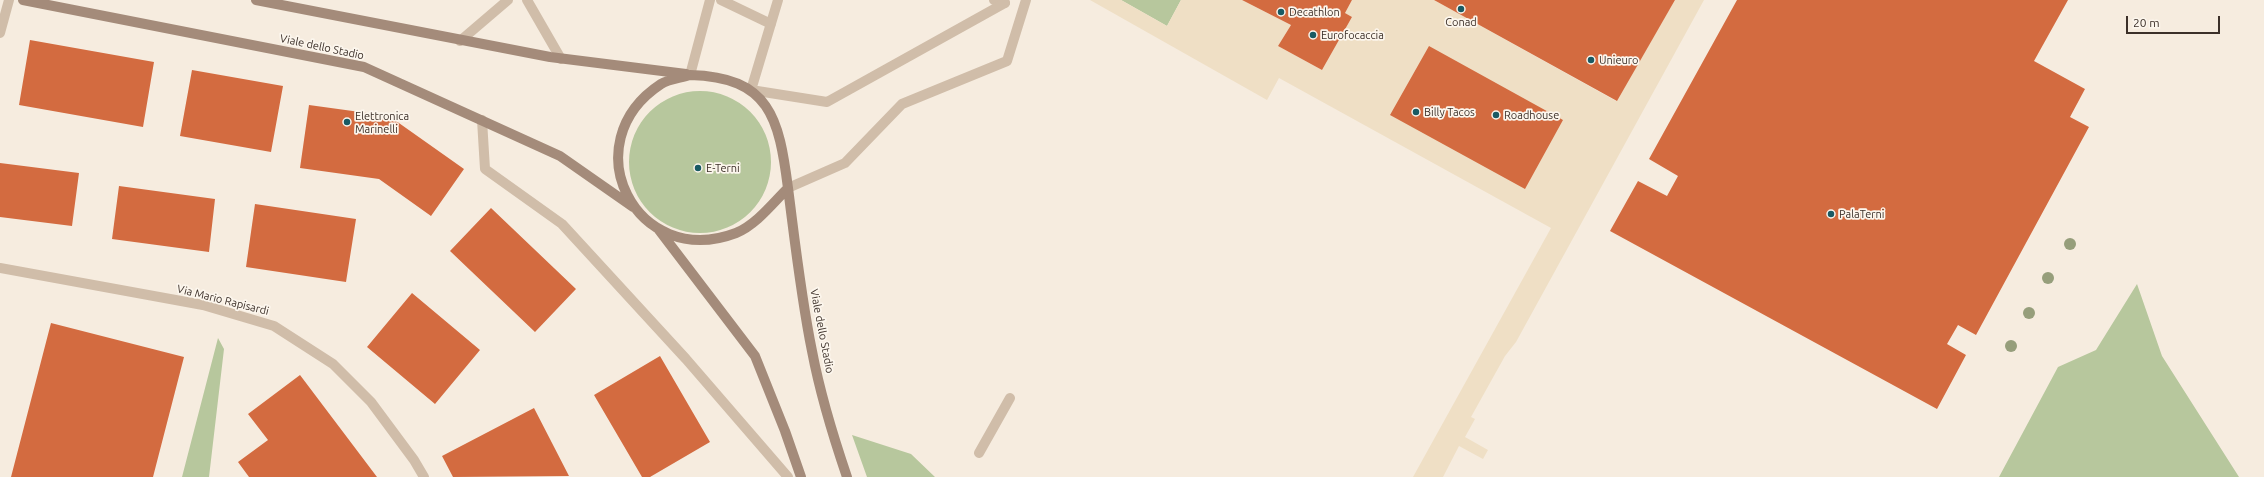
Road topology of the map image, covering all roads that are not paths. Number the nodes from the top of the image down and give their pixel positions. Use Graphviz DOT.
graph roads {
  1 [pos="9,0"];
  2 [pos="23,0"];
  3 [pos="256,0"];
  4 [pos="508,0"];
  5 [pos="527,0"];
  6 [pos="710,0"];
  7 [pos="721,0"];
  8 [pos="778,0"];
  9 [pos="994,0"];
  10 [pos="1026,0"];
  11 [pos="771,24"];
  12 [pos="0,33"];
  13 [pos="460,41"];
  14 [pos="561,59"];
  15 [pos="690,75"];
  16 [pos="751,90"];
  17 [pos="482,120"];
  18 [pos="788,188"];
  19 [pos="633,207"];
  20 [pos="659,230"];
  21 [pos="0,268"];
  22 [pos="1010,398"];
  23 [pos="979,453"];
  24 [pos="424,477"];
  25 [pos="788,477"];
  26 [pos="801,477"];
  27 [pos="847,477"];
  1 -- 12 [label="street"];
  2 -- 17 [label="main road, Viale dello Stadio"];
  3 -- 13 [label="main road"];
  4 -- 13 [label="street"];
  5 -- 14 [label="street"];
  6 -- 15 [label="street"];
  7 -- 11 [label="street"];
  8 -- 11 [label="street"];
  9 -- 16 [label="street"];
  10 -- 18 [label="street"];
  11 -- 16 [label="street"];
  13 -- 14 [label="main road"];
  14 -- 15 [label="main road"];
  15 -- 16 [label="main road"];
  15 -- 19 [label="main road"];
  16 -- 18 [label="main road, Viale dello Stadio"];
  17 -- 19 [label="main road, Viale dello Stadio"];
  17 -- 25 [label="street"];
  18 -- 20 [label="main road"];
  18 -- 27 [label="main road, Viale dello Stadio"];
  19 -- 20 [label="main road"];
  20 -- 26 [label="main road"];
  21 -- 24 [label="street, Via Mario Rapisardi"];
  22 -- 23 [label="street"];
}
